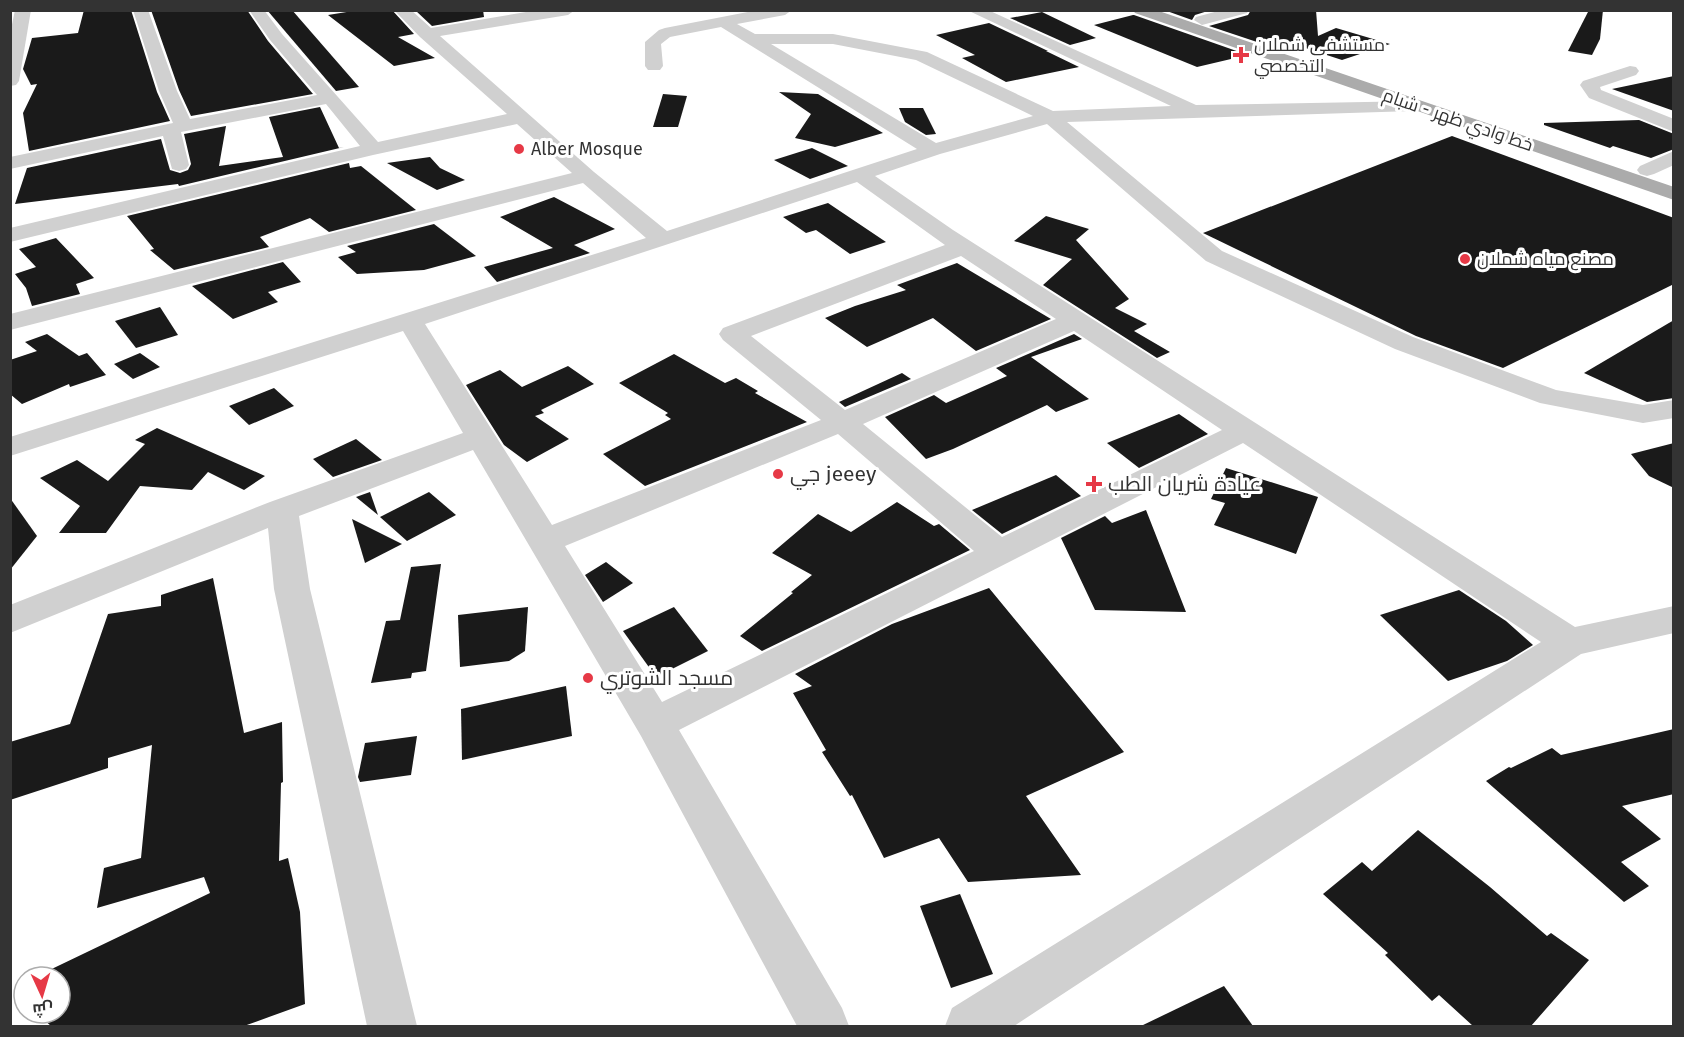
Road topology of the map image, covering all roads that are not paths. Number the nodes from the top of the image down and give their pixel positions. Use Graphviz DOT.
graph roads {
  1 [pos="23,10"];
  2 [pos="140,10"];
  3 [pos="256,10"];
  4 [pos="401,10"];
  5 [pos="785,10"];
  6 [pos="974,10"];
  7 [pos="1140,10"];
  8 [pos="1174,10"];
  9 [pos="1242,10"];
  10 [pos="563,11"];
  11 [pos="1202,20"];
  12 [pos="725,23"];
  13 [pos="426,34"];
  14 [pos="752,39"];
  15 [pos="654,66"];
  16 [pos="1630,71"];
  17 [pos="10,81"];
  18 [pos="330,98"];
  19 [pos="1413,105"];
  20 [pos="1195,111"];
  21 [pos="522,117"];
  22 [pos="1050,117"];
  23 [pos="1674,126"];
  24 [pos="177,127"];
  25 [pos="373,149"];
  26 [pos="933,150"];
  27 [pos="1674,157"];
  28 [pos="10,163"];
  29 [pos="179,165"];
  30 [pos="1647,170"];
  31 [pos="860,175"];
  32 [pos="587,176"];
  33 [pos="1674,179"];
  34 [pos="1674,194"];
  35 [pos="10,235"];
  36 [pos="663,240"];
  37 [pos="962,247"];
  38 [pos="410,320"];
  39 [pos="1075,321"];
  40 [pos="10,322"];
  41 [pos="1674,410"];
  42 [pos="842,422"];
  43 [pos="1242,431"];
  44 [pos="481,437"];
  45 [pos="10,447"];
  46 [pos="282,510"];
  47 [pos="544,541"];
  48 [pos="999,553"];
  49 [pos="1674,619"];
  50 [pos="10,620"];
  51 [pos="1570,642"];
  52 [pos="654,724"];
  53 [pos="392,1026"];
  54 [pos="824,1026"];
  55 [pos="970,1026"];
  1 -- 17 [label="street"];
  2 -- 24 [label="street"];
  3 -- 18 [label="street"];
  4 -- 13 [label="street"];
  5 -- 12 [label="street"];
  6 -- 20 [label="street"];
  7 -- 19 [label="main road, خط وادي ظهر - شبام"];
  8 -- 11 [label="main road"];
  9 -- 11 [label="street"];
  10 -- 13 [label="street"];
  11 -- 30 [label="main road"];
  12 -- 14 [label="street"];
  12 -- 15 [label="street"];
  13 -- 21 [label="street"];
  14 -- 22 [label="street"];
  14 -- 26 [label="street"];
  16 -- 23 [label="street"];
  18 -- 24 [label="street"];
  18 -- 25 [label="street"];
  19 -- 20 [label="street"];
  19 -- 34 [label="main road, خط وادي ظهر - شبام"];
  20 -- 22 [label="street"];
  21 -- 25 [label="street"];
  21 -- 32 [label="street"];
  22 -- 26 [label="street"];
  22 -- 41 [label="street"];
  24 -- 28 [label="street"];
  24 -- 29 [label="street"];
  25 -- 35 [label="street"];
  26 -- 31 [label="street"];
  27 -- 30 [label="street"];
  30 -- 33 [label="main road"];
  31 -- 36 [label="street"];
  31 -- 37 [label="street"];
  32 -- 36 [label="street"];
  32 -- 40 [label="street"];
  36 -- 38 [label="street"];
  37 -- 39 [label="street"];
  37 -- 42 [label="street"];
  38 -- 44 [label="street"];
  38 -- 45 [label="street"];
  39 -- 42 [label="street"];
  39 -- 43 [label="street"];
  42 -- 47 [label="street"];
  42 -- 48 [label="street"];
  43 -- 48 [label="street"];
  43 -- 51 [label="street"];
  44 -- 46 [label="street"];
  44 -- 47 [label="street"];
  46 -- 50 [label="street"];
  46 -- 53 [label="street"];
  47 -- 52 [label="street"];
  48 -- 52 [label="street"];
  49 -- 51 [label="street"];
  51 -- 55 [label="street"];
  52 -- 54 [label="street"];
}
